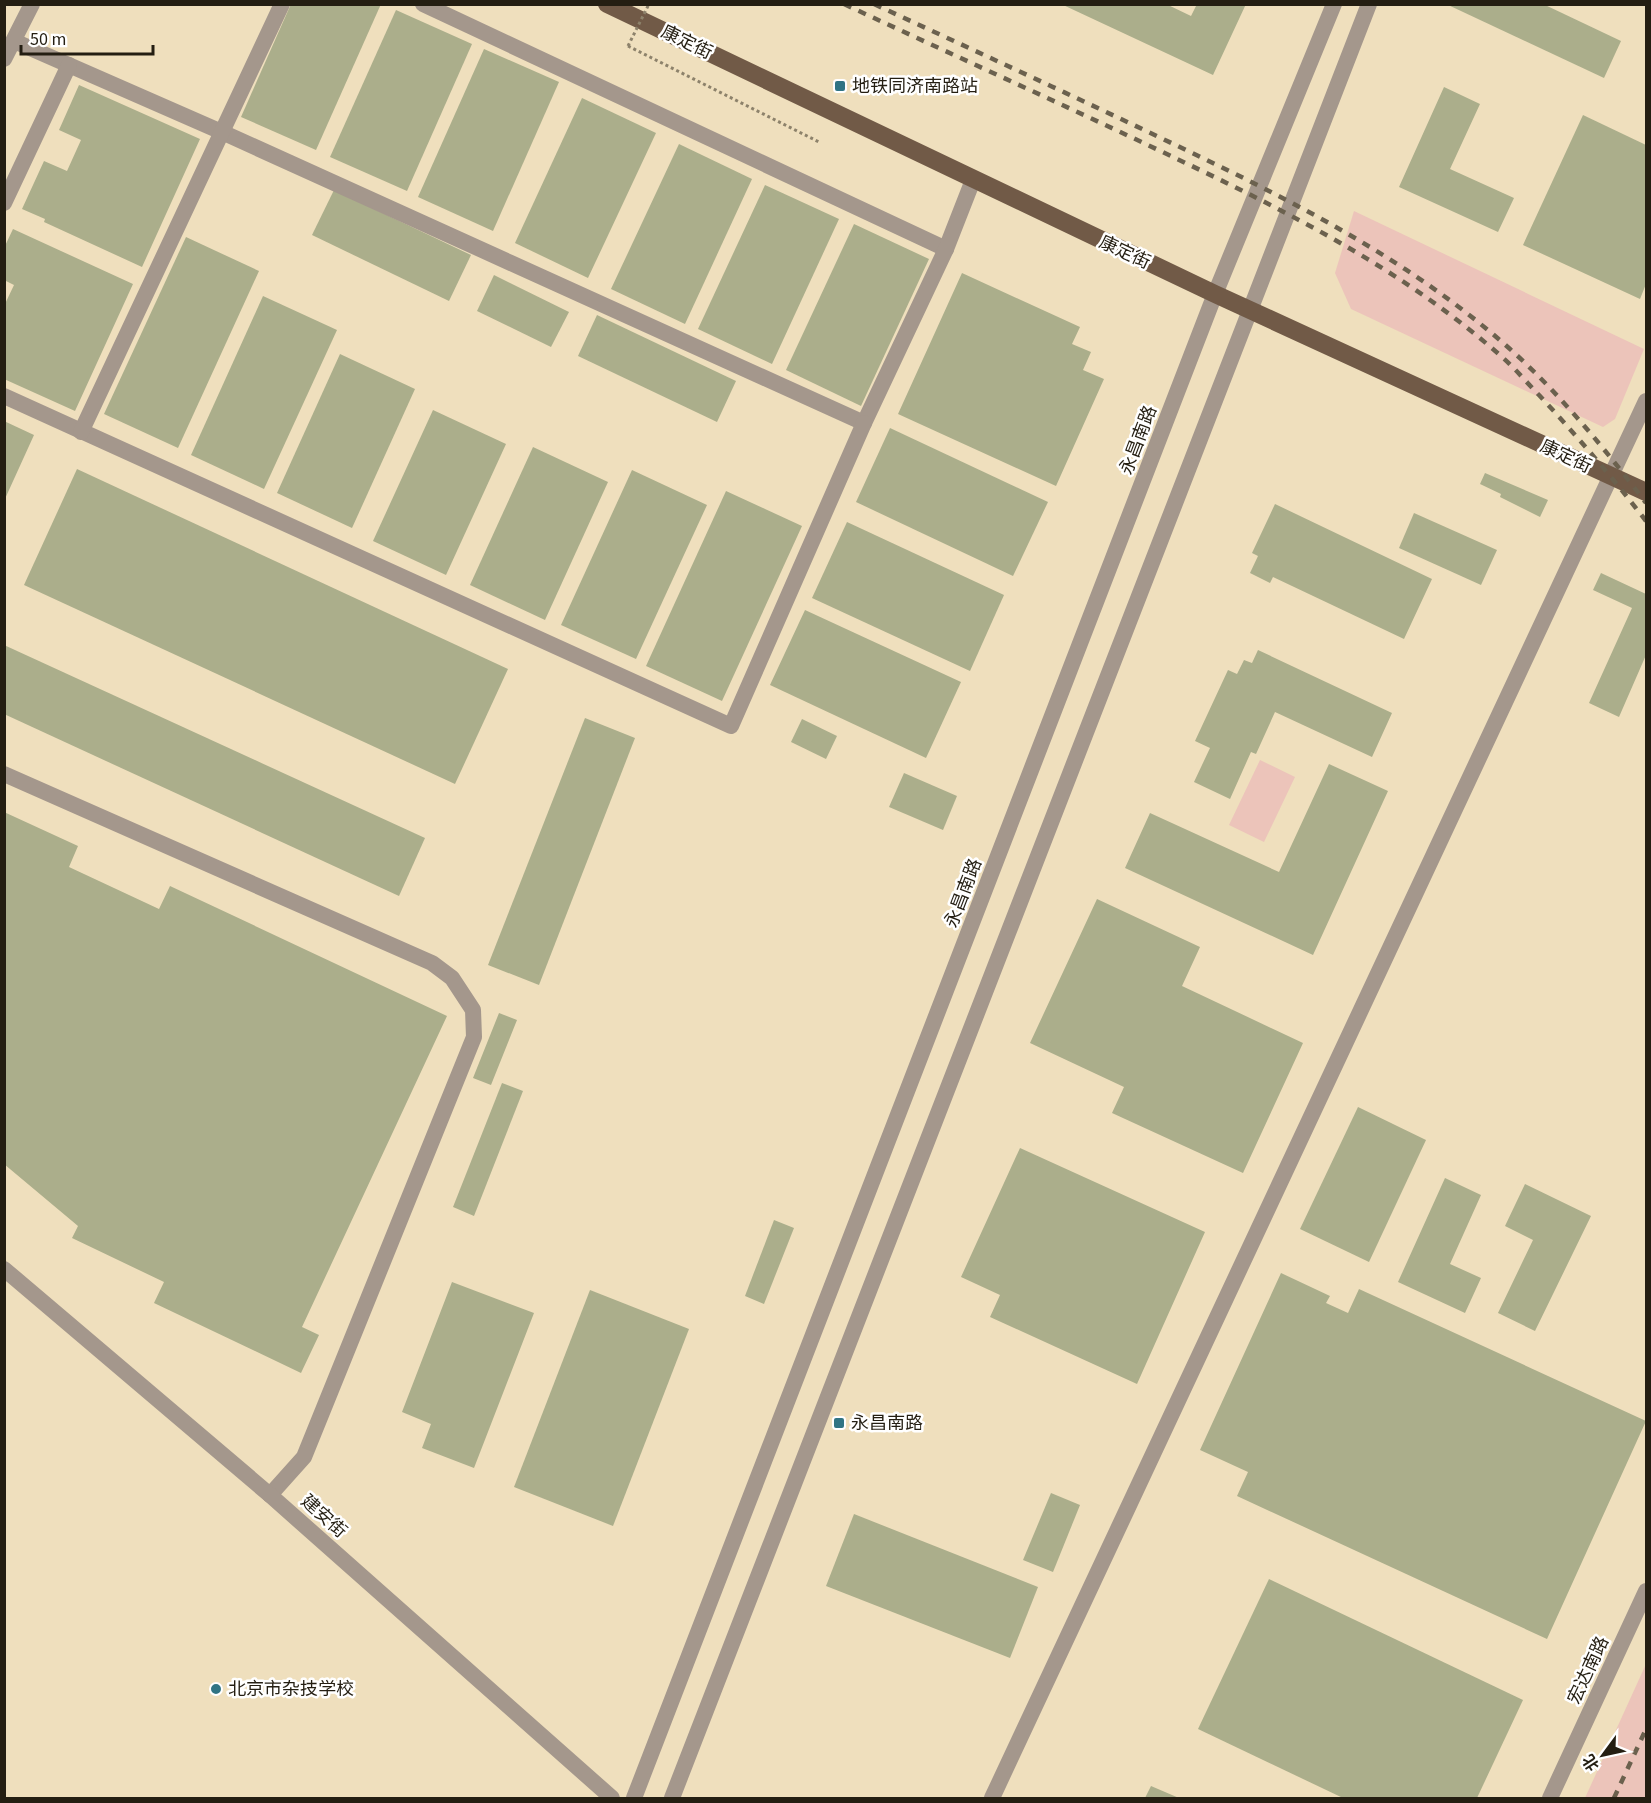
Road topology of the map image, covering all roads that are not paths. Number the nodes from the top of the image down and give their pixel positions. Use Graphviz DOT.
graph roads {
  1 [pos="32,4"];
  2 [pos="282,4"];
  3 [pos="423,4"];
  4 [pos="607,4"];
  5 [pos="1334,4"];
  6 [pos="1369,4"];
  7 [pos="14,41"];
  8 [pos="4,59"];
  9 [pos="69,65"];
  10 [pos="224,133"];
  11 [pos="973,180"];
  12 [pos="4,203"];
  13 [pos="946,249"];
  14 [pos="1215,294"];
  15 [pos="1252,310"];
  16 [pos="4,396"];
  17 [pos="1647,401"];
  18 [pos="864,423"];
  19 [pos="81,432"];
  20 [pos="1611,477"];
  21 [pos="1647,492"];
  22 [pos="4,774"];
  23 [pos="4,1269"];
  24 [pos="270,1495"];
  25 [pos="1647,1591"];
  26 [pos="612,1798"];
  27 [pos="634,1798"];
  28 [pos="672,1798"];
  29 [pos="992,1798"];
  30 [pos="1550,1798"];
  1 -- 7 [label="street"];
  2 -- 10 [label="street"];
  3 -- 13 [label="street"];
  4 -- 11 [label="main road, 康定街"];
  5 -- 14 [label="street, 永昌南路"];
  6 -- 15 [label="street"];
  7 -- 8 [label="street"];
  7 -- 9 [label="street"];
  9 -- 10 [label="street"];
  9 -- 12 [label="street"];
  10 -- 18 [label="street"];
  10 -- 19 [label="street"];
  11 -- 13 [label="street"];
  11 -- 14 [label="main road, 康定街"];
  13 -- 18 [label="street"];
  14 -- 15 [label="main road, 康定街"];
  14 -- 27 [label="street, 永昌南路"];
  15 -- 20 [label="main road, 康定街"];
  15 -- 28 [label="street"];
  16 -- 19 [label="street"];
  17 -- 20 [label="street"];
  18 -- 19 [label="street"];
  20 -- 21 [label="main road, 康定街"];
  20 -- 29 [label="street"];
  22 -- 24 [label="street"];
  23 -- 24 [label="street, 建安街"];
  24 -- 26 [label="street, 建安街"];
  25 -- 30 [label="street, 宏达南路"];
}
